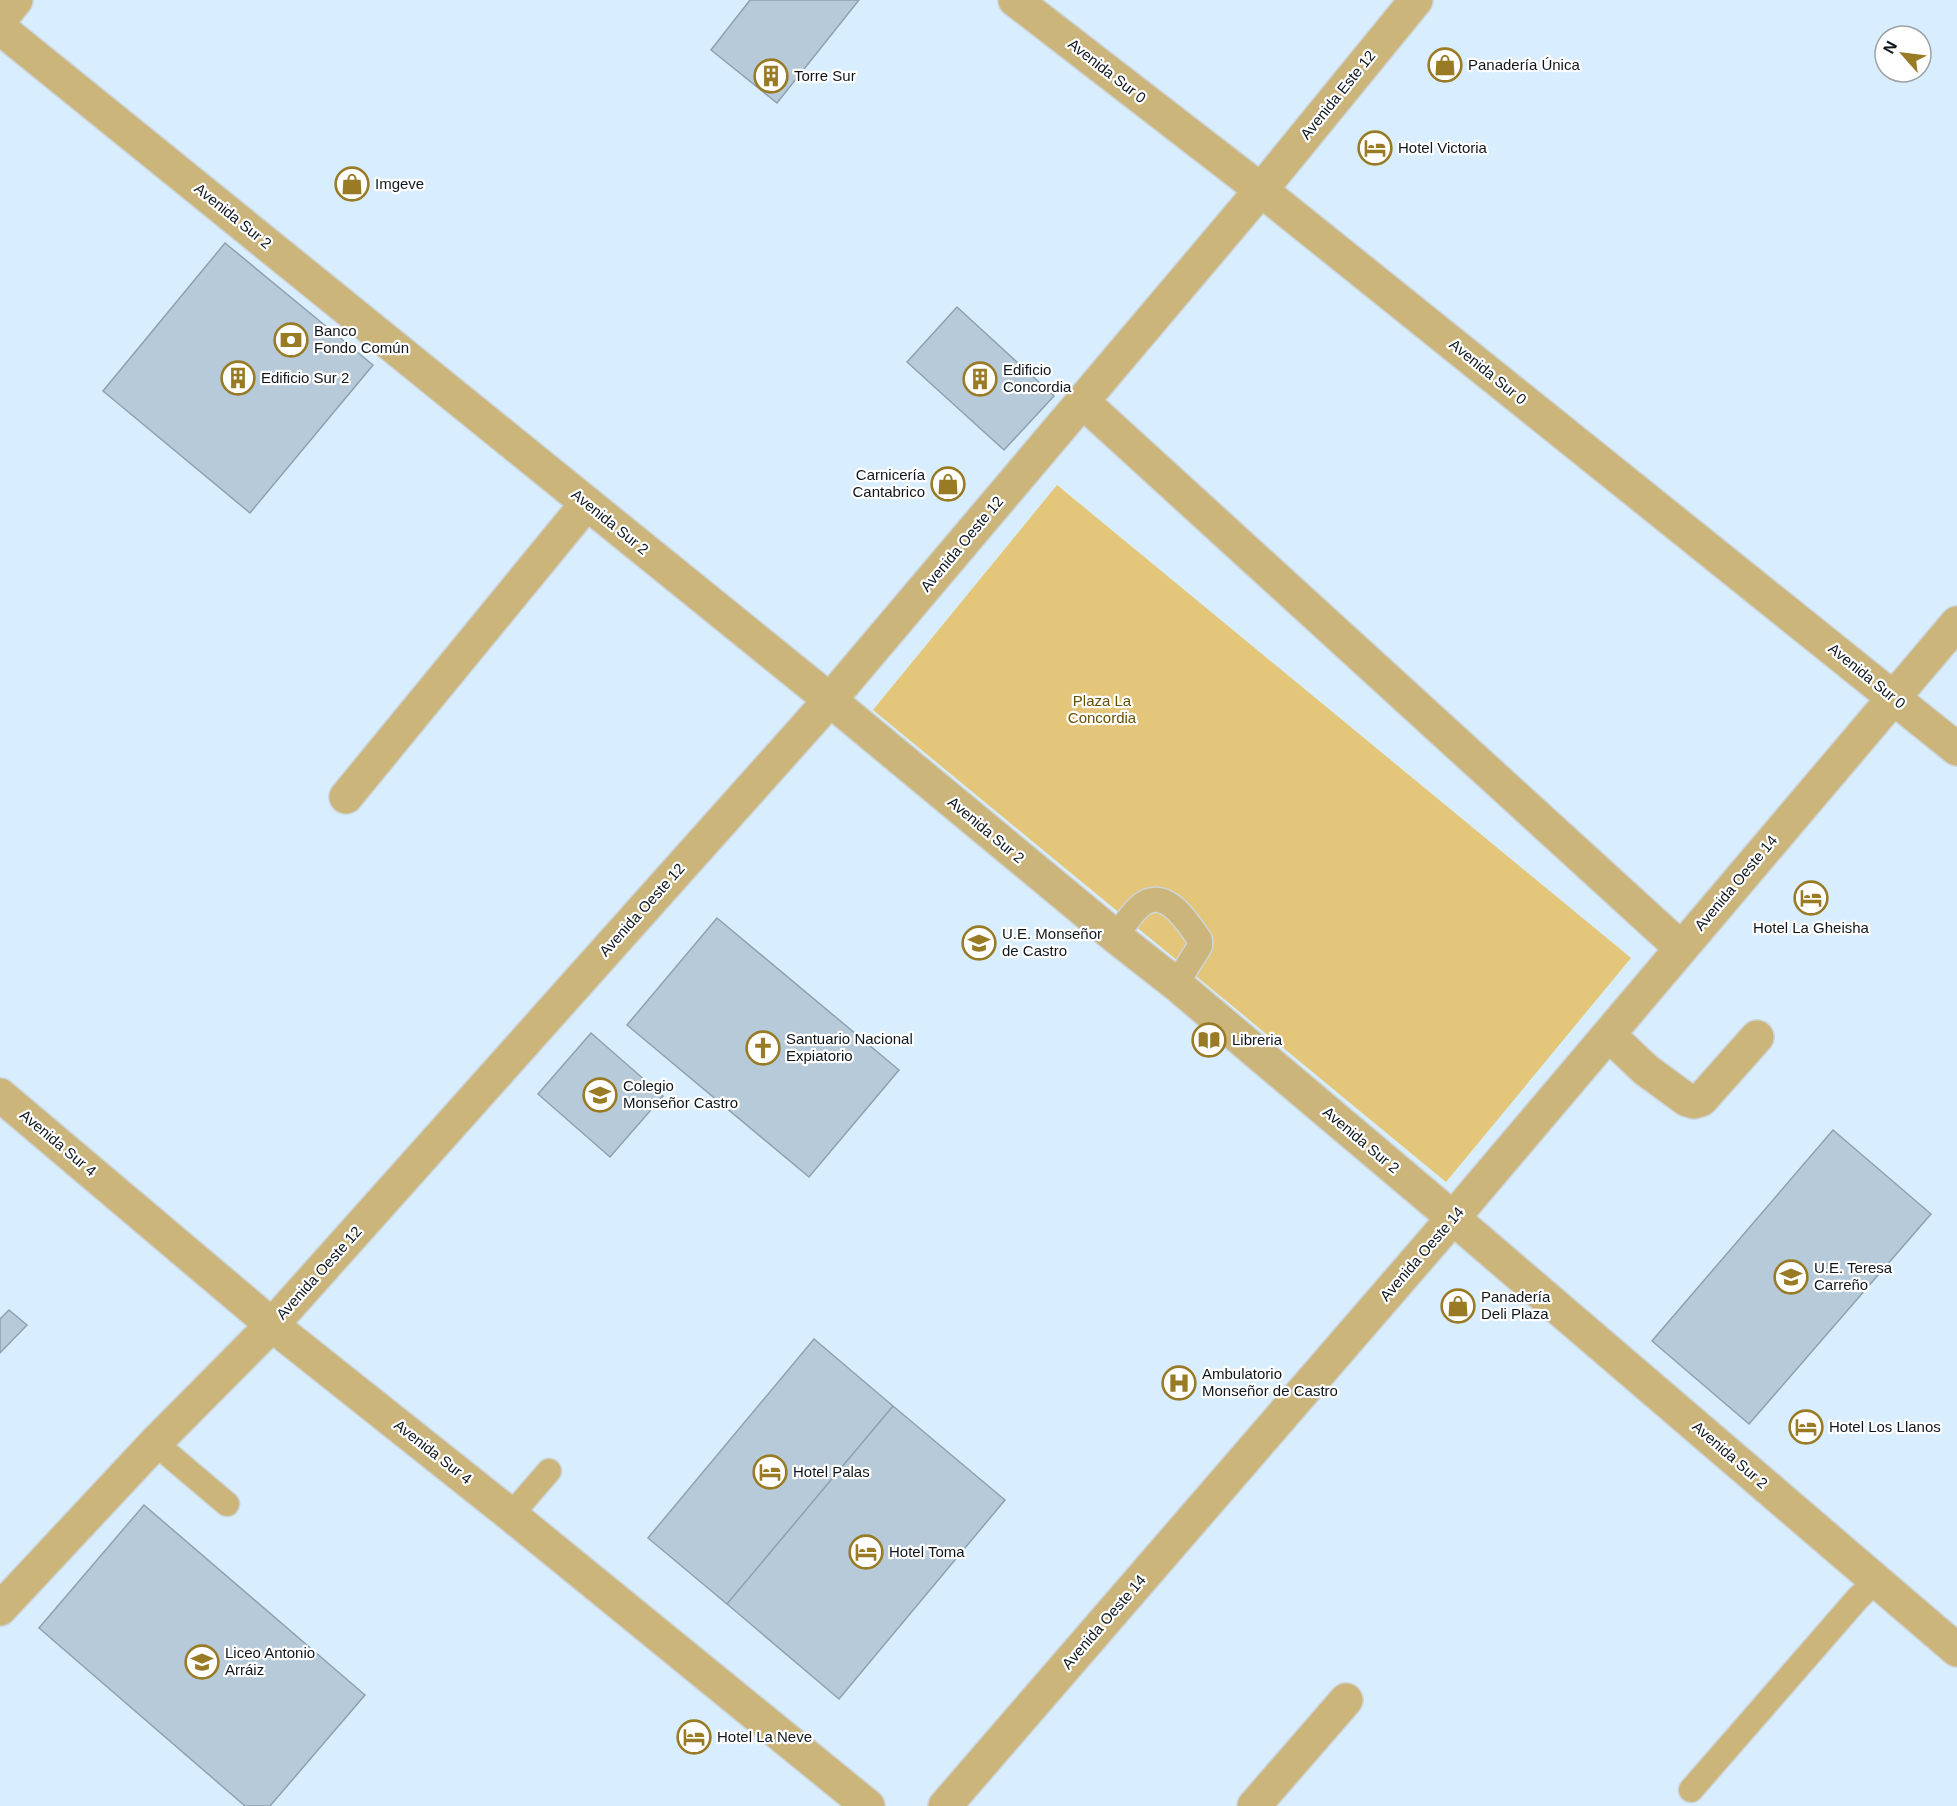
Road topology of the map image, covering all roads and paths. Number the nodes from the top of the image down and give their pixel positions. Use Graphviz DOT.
graph roads {
  1 [pos="16,0"];
  2 [pos="1015,0"];
  3 [pos="1416,0"];
  4 [pos="0,20"];
  5 [pos="0,28"];
  6 [pos="1261,190"];
  7 [pos="1083,401"];
  8 [pos="586,503"];
  9 [pos="1957,623"];
  10 [pos="1893,697"];
  11 [pos="830,700"];
  12 [pos="1957,748"];
  13 [pos="346,797"];
  14 [pos="1116,937"];
  15 [pos="1681,948"];
  16 [pos="1176,984"];
  17 [pos="1609,1035"];
  18 [pos="1757,1037"];
  19 [pos="0,1095"];
  20 [pos="1453,1218"];
  21 [pos="272,1325"];
  22 [pos="155,1443"];
  23 [pos="549,1471"];
  24 [pos="227,1504"];
  25 [pos="511,1515"];
  26 [pos="1877,1580"];
  27 [pos="0,1609"];
  28 [pos="1957,1650"];
  29 [pos="1346,1700"];
  30 [pos="1691,1790"];
  31 [pos="868,1806"];
  32 [pos="945,1806"];
  33 [pos="1254,1806"];
  1 -- 4 [label="street"];
  2 -- 6 [label="street, Avenida Sur 0"];
  3 -- 6 [label="street, Avenida Este 12"];
  5 -- 8 [label="street, Avenida Sur 2"];
  6 -- 7 [label="street, Avenida Oeste 12"];
  6 -- 10 [label="street, Avenida Sur 0"];
  7 -- 11 [label="street, Avenida Oeste 12"];
  7 -- 15 [label="street"];
  8 -- 11 [label="street, Avenida Sur 2"];
  8 -- 13 [label="street"];
  9 -- 10 [label="street, Avenida Oeste 14"];
  10 -- 12 [label="street, Avenida Sur 0"];
  10 -- 15 [label="street, Avenida Oeste 14"];
  11 -- 14 [label="street, Avenida Sur 2"];
  11 -- 21 [label="street, Avenida Oeste 12"];
  14 -- 16 [label="street, Avenida Sur 2"];
  14 -- 16 [label="lane"];
  15 -- 17 [label="street, Avenida Oeste 14"];
  16 -- 20 [label="street, Avenida Sur 2"];
  17 -- 18 [label="street"];
  17 -- 20 [label="street, Avenida Oeste 14"];
  19 -- 21 [label="street, Avenida Sur 4"];
  20 -- 26 [label="street, Avenida Sur 2"];
  20 -- 32 [label="street, Avenida Oeste 14"];
  21 -- 22 [label="street, Avenida Oeste 12"];
  21 -- 25 [label="street, Avenida Sur 4"];
  22 -- 24 [label="lane"];
  22 -- 27 [label="street, Avenida Oeste 12"];
  23 -- 25 [label="lane"];
  25 -- 31 [label="street, Avenida Sur 4"];
  26 -- 28 [label="street, Avenida Sur 2"];
  26 -- 30 [label="lane"];
  29 -- 33 [label="street"];
}
